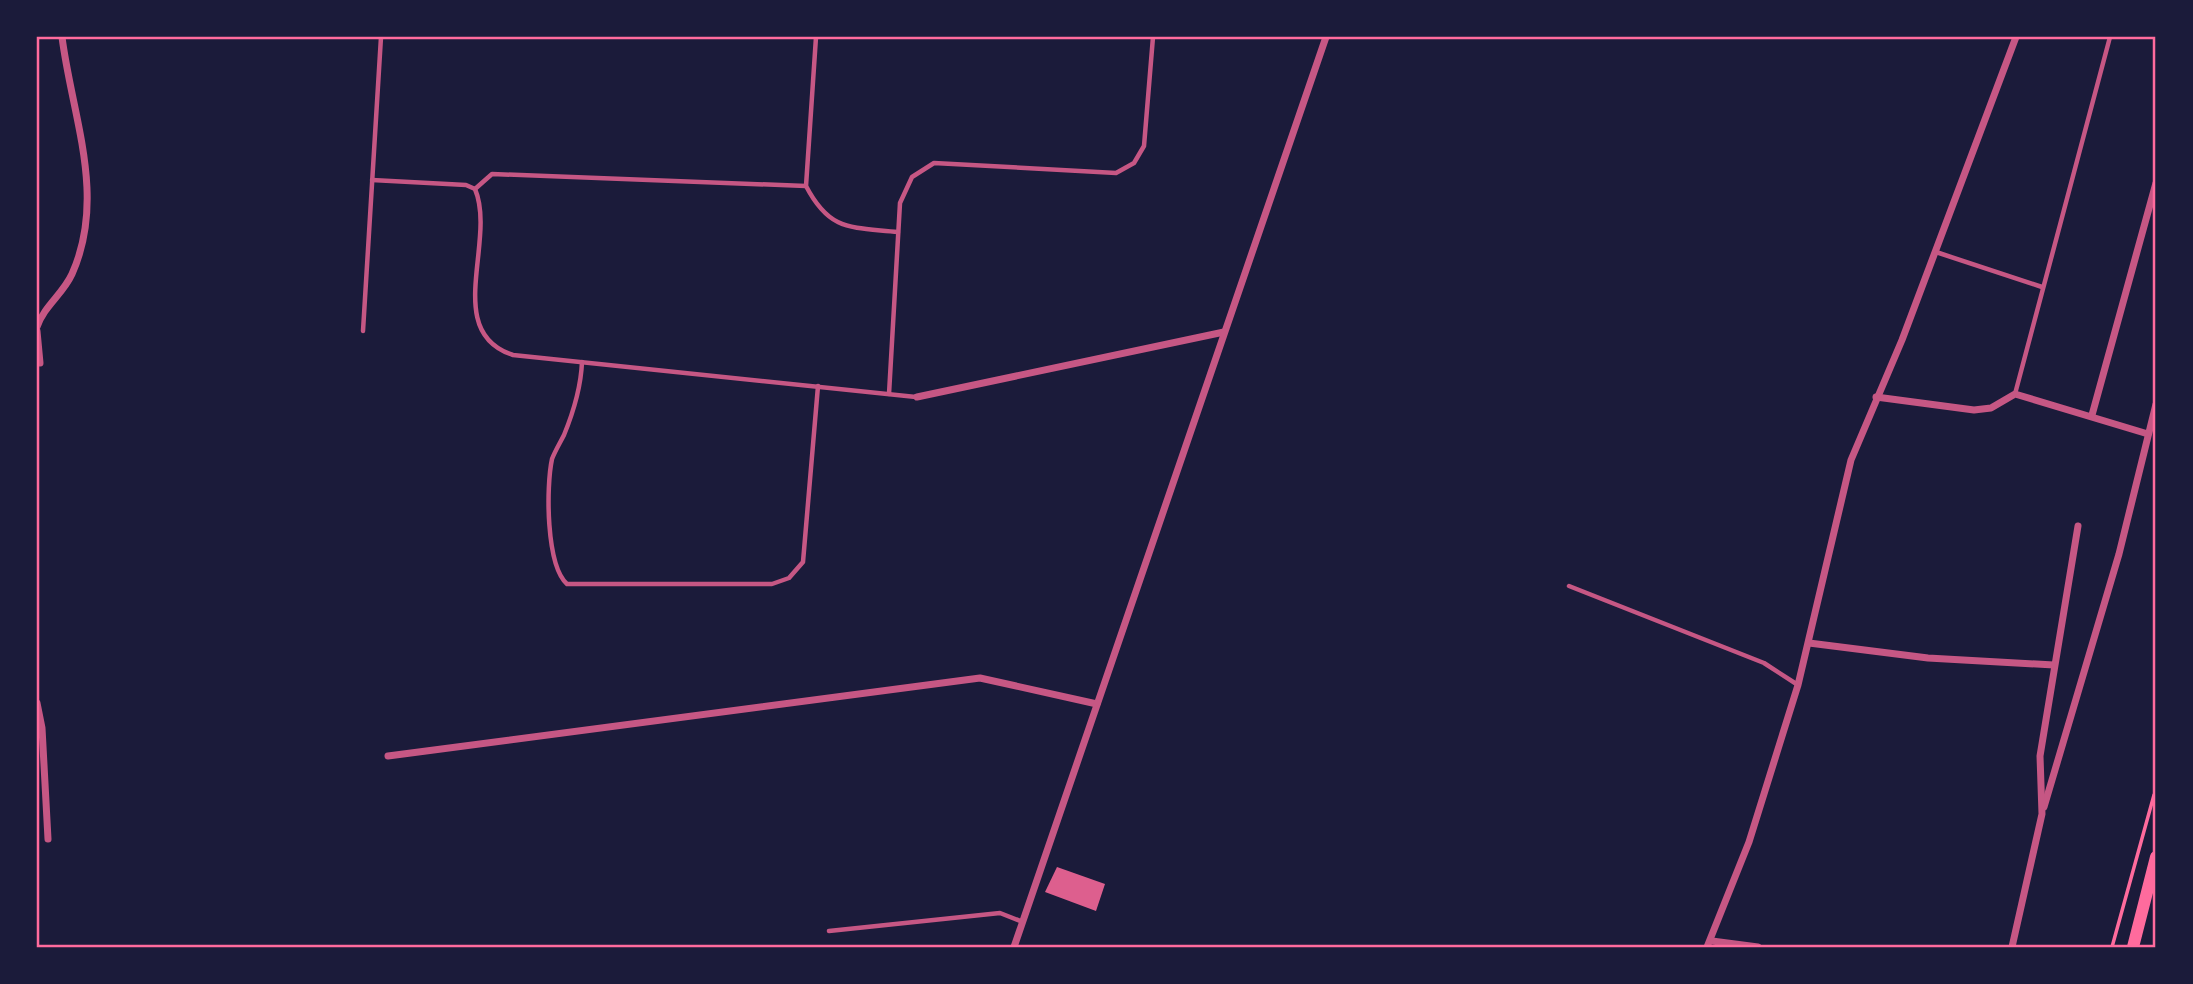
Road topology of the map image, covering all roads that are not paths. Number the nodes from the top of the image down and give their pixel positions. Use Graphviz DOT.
graph roads {
  1 [pos="62,37"];
  2 [pos="381,37"];
  3 [pos="816,37"];
  4 [pos="1153,37"];
  5 [pos="1326,37"];
  6 [pos="2017,37"];
  7 [pos="2110,37"];
  8 [pos="372,180"];
  9 [pos="2156,183"];
  10 [pos="806,186"];
  11 [pos="475,189"];
  12 [pos="898,232"];
  13 [pos="1935,252"];
  14 [pos="2042,287"];
  15 [pos="37,329"];
  16 [pos="363,331"];
  17 [pos="1224,332"];
  18 [pos="582,362"];
  19 [pos="40,363"];
  20 [pos="818,386"];
  21 [pos="889,394"];
  22 [pos="2015,394"];
  23 [pos="917,397"];
  24 [pos="1876,397"];
  25 [pos="2156,404"];
  26 [pos="2092,415"];
  27 [pos="2148,433"];
  28 [pos="2078,526"];
  29 [pos="1569,586"];
  30 [pos="1810,643"];
  31 [pos="2054,665"];
  32 [pos="1798,685"];
  33 [pos="37,703"];
  34 [pos="1097,704"];
  35 [pos="388,756"];
  36 [pos="2042,814"];
  37 [pos="48,839"];
  38 [pos="2156,857"];
  39 [pos="1023,922"];
  40 [pos="828,931"];
  41 [pos="1710,944"];
  42 [pos="1014,947"];
  43 [pos="1758,947"];
  44 [pos="2012,947"];
  45 [pos="2133,947"];
  1 -- 15 [label="street"];
  2 -- 8 [label="lane"];
  3 -- 10 [label="lane"];
  4 -- 12 [label="lane"];
  5 -- 17 [label="street"];
  6 -- 13 [label="street"];
  7 -- 14 [label="lane"];
  8 -- 11 [label="lane"];
  8 -- 16 [label="lane"];
  9 -- 26 [label="street"];
  10 -- 11 [label="lane"];
  10 -- 12 [label="lane"];
  11 -- 18 [label="lane"];
  12 -- 21 [label="lane"];
  13 -- 14 [label="lane"];
  13 -- 24 [label="street"];
  14 -- 22 [label="lane"];
  15 -- 19 [label="street"];
  17 -- 23 [label="street"];
  17 -- 34 [label="street"];
  18 -- 20 [label="lane"];
  18 -- 20 [label="lane"];
  20 -- 21 [label="lane"];
  21 -- 23 [label="lane"];
  22 -- 24 [label="street"];
  22 -- 26 [label="street"];
  24 -- 30 [label="street"];
  25 -- 27 [label="street"];
  26 -- 27 [label="street"];
  27 -- 36 [label="street"];
  28 -- 31 [label="street"];
  29 -- 32 [label="lane"];
  30 -- 31 [label="street"];
  30 -- 32 [label="street"];
  31 -- 36 [label="street"];
  32 -- 41 [label="street"];
  33 -- 37 [label="street"];
  34 -- 35 [label="street"];
  34 -- 39 [label="street"];
  36 -- 44 [label="street"];
  38 -- 45 [label="main road"];
  39 -- 40 [label="lane"];
  39 -- 42 [label="street"];
  41 -- 43 [label="street"];
}
